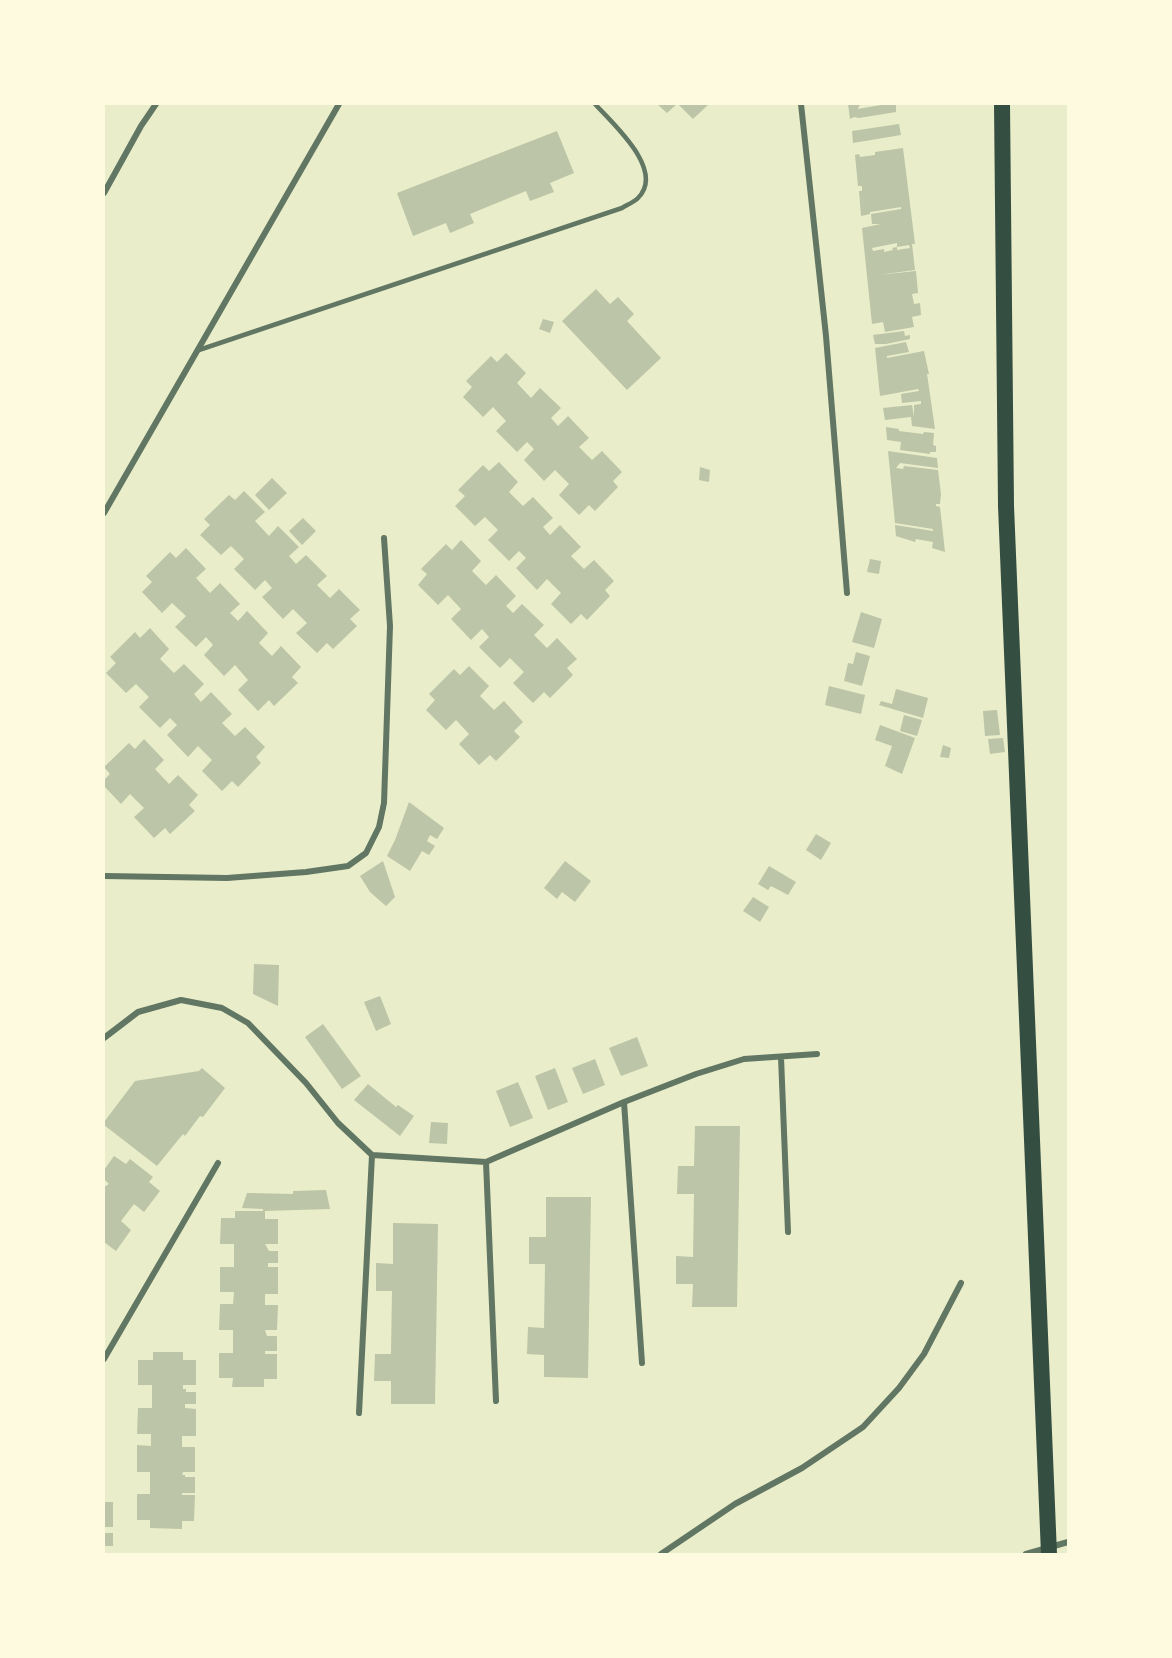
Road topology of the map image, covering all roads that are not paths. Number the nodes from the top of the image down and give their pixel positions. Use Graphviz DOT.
graph roads {
  1 [pos="156,104"];
  2 [pos="339,104"];
  3 [pos="595,104"];
  4 [pos="801,104"];
  5 [pos="1002,104"];
  6 [pos="104,193"];
  7 [pos="196,351"];
  8 [pos="104,513"];
  9 [pos="384,538"];
  10 [pos="847,593"];
  11 [pos="104,876"];
  12 [pos="104,1038"];
  13 [pos="817,1054"];
  14 [pos="781,1057"];
  15 [pos="624,1102"];
  16 [pos="372,1155"];
  17 [pos="486,1162"];
  18 [pos="218,1163"];
  19 [pos="788,1232"];
  20 [pos="961,1283"];
  21 [pos="104,1359"];
  22 [pos="642,1363"];
  23 [pos="496,1401"];
  24 [pos="359,1413"];
  25 [pos="1068,1542"];
  26 [pos="661,1554"];
  27 [pos="1026,1554"];
  28 [pos="1049,1554"];
  1 -- 6 [label="street"];
  2 -- 7 [label="street"];
  3 -- 7 [label="lane"];
  4 -- 10 [label="street"];
  5 -- 28 [label="highway"];
  7 -- 8 [label="street"];
  9 -- 11 [label="street"];
  12 -- 16 [label="street"];
  13 -- 14 [label="street"];
  14 -- 15 [label="street"];
  14 -- 19 [label="street"];
  15 -- 17 [label="street"];
  15 -- 22 [label="street"];
  16 -- 17 [label="street"];
  16 -- 24 [label="street"];
  17 -- 23 [label="street"];
  18 -- 21 [label="street"];
  20 -- 26 [label="street"];
  25 -- 27 [label="street"];
}
